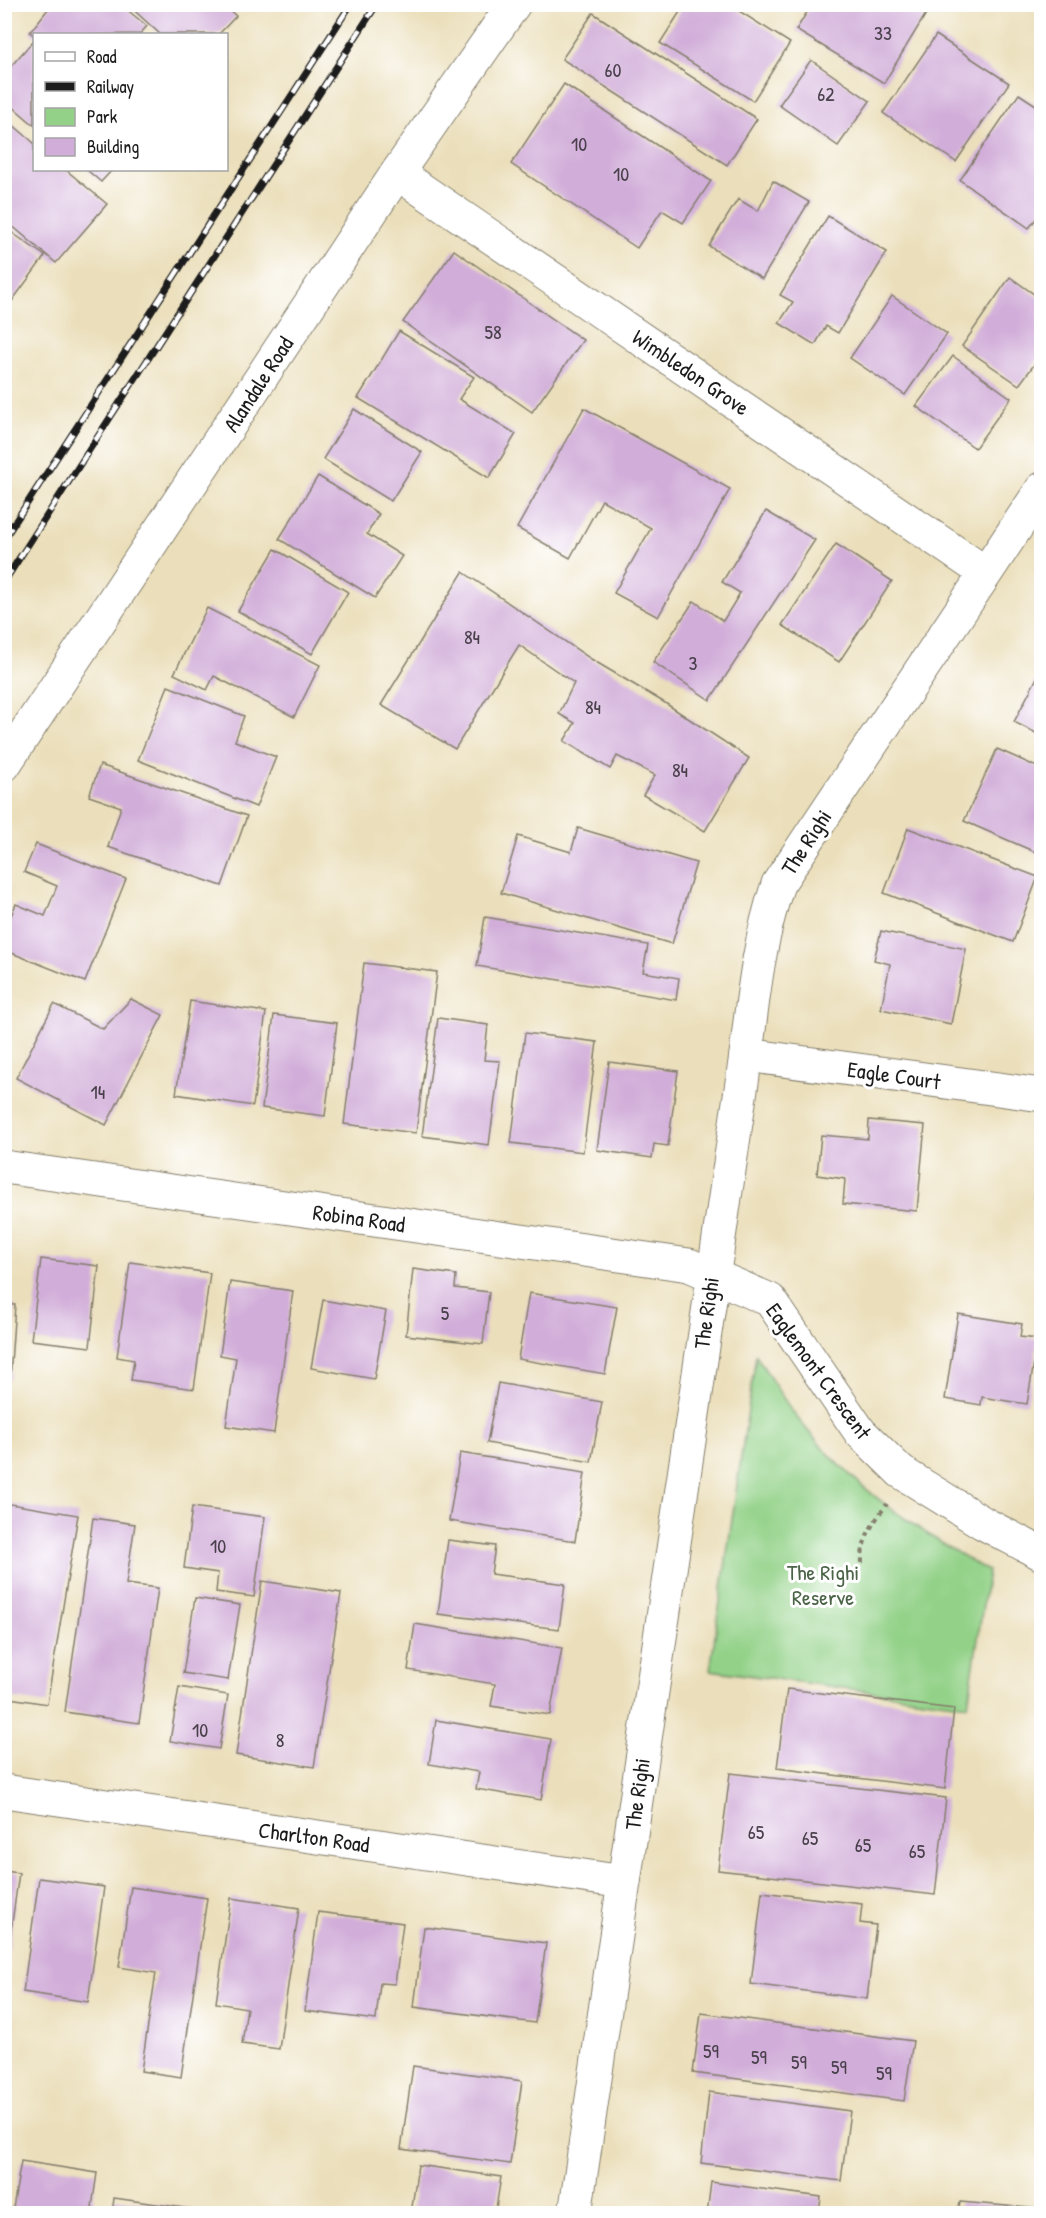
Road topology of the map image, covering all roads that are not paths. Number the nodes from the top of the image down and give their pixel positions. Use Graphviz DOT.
graph roads {
  1 [pos="514,4"];
  2 [pos="397,173"];
  3 [pos="1041,489"];
  4 [pos="984,572"];
  5 [pos="4,765"];
  6 [pos="746,1055"];
  7 [pos="1041,1095"];
  8 [pos="4,1167"];
  9 [pos="712,1276"];
  10 [pos="1041,1554"];
  11 [pos="4,1791"];
  12 [pos="624,1882"];
  13 [pos="574,2214"];
  1 -- 2 [label="street, Alandale Road"];
  2 -- 4 [label="street, Wimbledon Grove"];
  2 -- 5 [label="street, Alandale Road"];
  3 -- 4 [label="street, The Righi"];
  4 -- 6 [label="street, The Righi"];
  6 -- 7 [label="street, Eagle Court"];
  6 -- 9 [label="street, The Righi"];
  8 -- 9 [label="street, Robina Road"];
  9 -- 10 [label="street, Eaglemont Crescent"];
  9 -- 12 [label="street, The Righi"];
  11 -- 12 [label="street, Charlton Road"];
  12 -- 13 [label="street, The Righi"];
}
